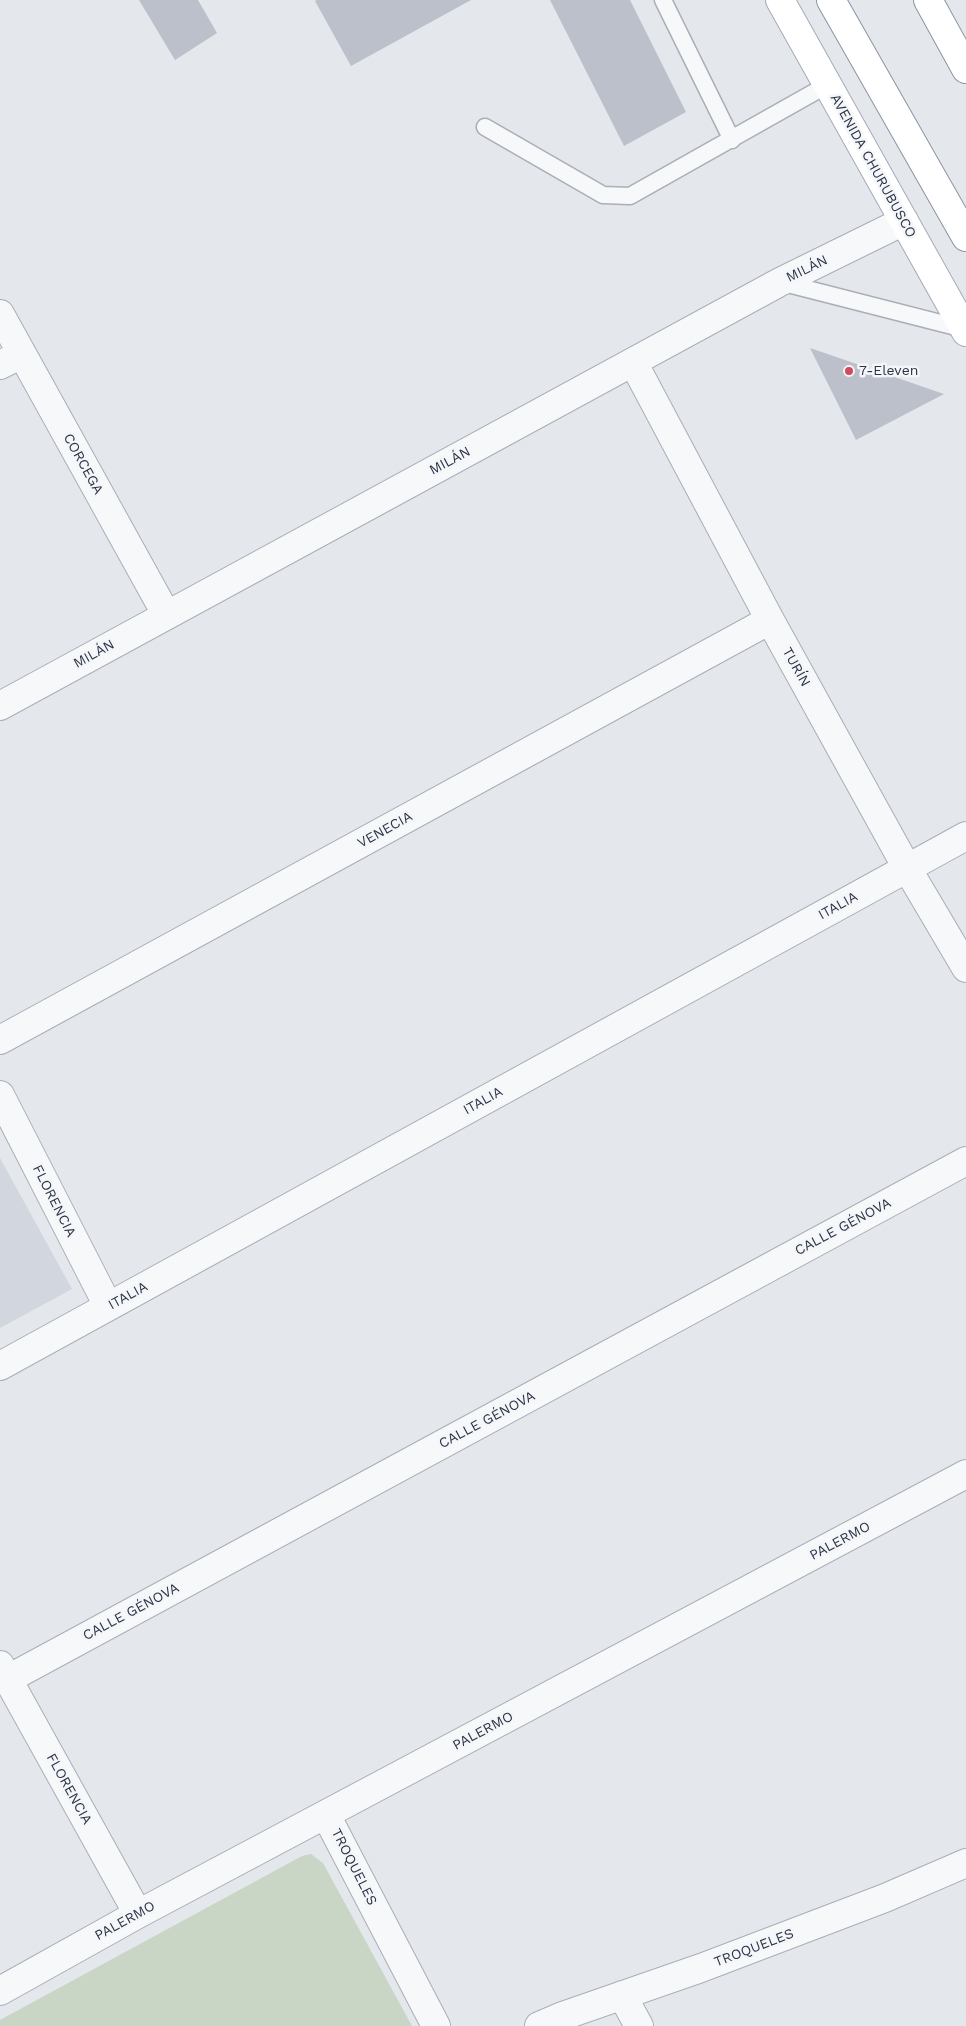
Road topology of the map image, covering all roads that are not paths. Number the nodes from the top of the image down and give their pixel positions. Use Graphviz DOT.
graph roads {
  1 [pos="663,0"];
  2 [pos="780,0"];
  3 [pos="831,0"];
  4 [pos="928,0"];
  5 [pos="966,69"];
  6 [pos="828,85"];
  7 [pos="485,127"];
  8 [pos="732,140"];
  9 [pos="904,221"];
  10 [pos="966,237"];
  11 [pos="780,282"];
  12 [pos="0,314"];
  13 [pos="965,330"];
  14 [pos="11,360"];
  15 [pos="633,362"];
  16 [pos="166,614"];
  17 [pos="770,620"];
  18 [pos="0,706"];
  19 [pos="966,836"];
  20 [pos="907,868"];
  21 [pos="966,968"];
  22 [pos="0,1040"];
  23 [pos="0,1095"];
  24 [pos="966,1161"];
  25 [pos="108,1306"];
  26 [pos="0,1366"];
  27 [pos="966,1474"];
  28 [pos="4,1672"];
  29 [pos="326,1814"];
  30 [pos="966,1863"];
  31 [pos="138,1914"];
  32 [pos="0,1990"];
  33 [pos="622,1995"];
  34 [pos="436,2026"];
  35 [pos="540,2026"];
  36 [pos="639,2026"];
  1 -- 8 [label="lane"];
  2 -- 6 [label="main road, AVENIDA CHURUBUSCO"];
  3 -- 10 [label="main road"];
  4 -- 5 [label="main road"];
  6 -- 8 [label="lane"];
  6 -- 9 [label="main road, AVENIDA CHURUBUSCO"];
  7 -- 8 [label="lane"];
  9 -- 11 [label="street, MILÁN"];
  9 -- 13 [label="main road, AVENIDA CHURUBUSCO"];
  11 -- 13 [label="lane"];
  11 -- 15 [label="street, MILÁN"];
  12 -- 14 [label="street, CORCEGA"];
  14 -- 16 [label="street, CORCEGA"];
  15 -- 16 [label="street, MILÁN"];
  15 -- 17 [label="street, TURÍN"];
  16 -- 18 [label="street, MILÁN"];
  17 -- 20 [label="street, TURÍN"];
  17 -- 22 [label="street, VENECIA"];
  19 -- 20 [label="street, ITALIA"];
  20 -- 21 [label="street, TURÍN"];
  20 -- 25 [label="street, ITALIA"];
  23 -- 25 [label="street, FLORENCIA"];
  24 -- 28 [label="street, CALLE GÉNOVA"];
  25 -- 26 [label="street, ITALIA"];
  27 -- 29 [label="street, PALERMO"];
  28 -- 31 [label="street, FLORENCIA"];
  29 -- 31 [label="street, PALERMO"];
  29 -- 34 [label="street, TROQUELES"];
  30 -- 33 [label="street, TROQUELES"];
  31 -- 32 [label="street, PALERMO"];
  33 -- 35 [label="street, TROQUELES"];
  33 -- 36 [label="street"];
}
